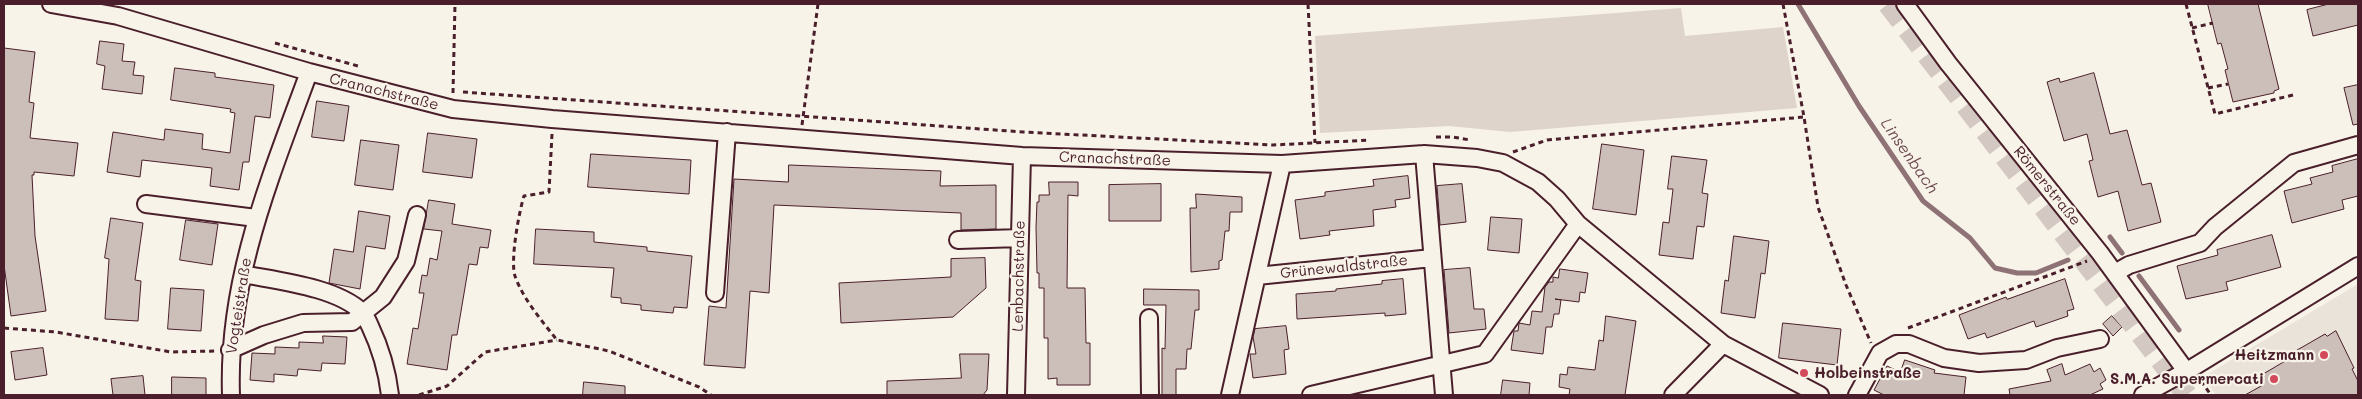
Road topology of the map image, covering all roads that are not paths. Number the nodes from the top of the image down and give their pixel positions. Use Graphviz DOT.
graph roads {
  1 [pos="51,4"];
  2 [pos="1905,4"];
  3 [pos="309,72"];
  4 [pos="727,132"];
  5 [pos="2358,146"];
  6 [pos="1424,154"];
  7 [pos="1022,156"];
  8 [pos="1282,164"];
  9 [pos="146,204"];
  10 [pos="416,215"];
  11 [pos="256,218"];
  12 [pos="1578,224"];
  13 [pos="1020,238"];
  14 [pos="958,240"];
  15 [pos="1432,258"];
  16 [pos="2358,266"];
  17 [pos="2115,273"];
  18 [pos="243,274"];
  19 [pos="1257,276"];
  20 [pos="714,293"];
  21 [pos="363,313"];
  22 [pos="1149,318"];
  23 [pos="2100,339"];
  24 [pos="1723,344"];
  25 [pos="230,350"];
  26 [pos="1442,364"];
  27 [pos="2186,371"];
  28 [pos="231,395"];
  29 [pos="390,395"];
  30 [pos="1016,395"];
  31 [pos="1150,395"];
  32 [pos="1230,395"];
  33 [pos="1311,395"];
  34 [pos="1444,395"];
  35 [pos="1673,395"];
  36 [pos="1820,395"];
  37 [pos="1857,395"];
  38 [pos="2143,395"];
  1 -- 3 [label="street, Cranachstraße"];
  2 -- 17 [label="street, Römerstraße"];
  3 -- 4 [label="street, Cranachstraße"];
  3 -- 11 [label="street, Vogteistraße"];
  4 -- 7 [label="street, Cranachstraße"];
  4 -- 20 [label="street"];
  5 -- 17 [label="street"];
  6 -- 8 [label="street, Cranachstraße"];
  6 -- 12 [label="street, Cranachstraße"];
  6 -- 15 [label="street"];
  7 -- 8 [label="street, Cranachstraße"];
  7 -- 13 [label="street, Lenbachstraße"];
  8 -- 19 [label="street, Grünewaldstraße"];
  9 -- 11 [label="street"];
  10 -- 21 [label="street"];
  11 -- 18 [label="street, Vogteistraße"];
  12 -- 24 [label="street"];
  12 -- 26 [label="street"];
  13 -- 14 [label="street"];
  13 -- 30 [label="street, Lenbachstraße"];
  15 -- 19 [label="street, Grünewaldstraße"];
  15 -- 26 [label="street"];
  16 -- 27 [label="street"];
  17 -- 27 [label="street, Römerstraße"];
  18 -- 21 [label="street"];
  18 -- 25 [label="street, Vogteistraße"];
  19 -- 32 [label="street, Grünewaldstraße"];
  21 -- 25 [label="street"];
  21 -- 29 [label="street"];
  22 -- 31 [label="street"];
  23 -- 37 [label="street"];
  24 -- 35 [label="street"];
  24 -- 36 [label="street"];
  25 -- 28 [label="street, Vogteistraße"];
  26 -- 33 [label="street"];
  26 -- 34 [label="street"];
  27 -- 38 [label="street"];
}
